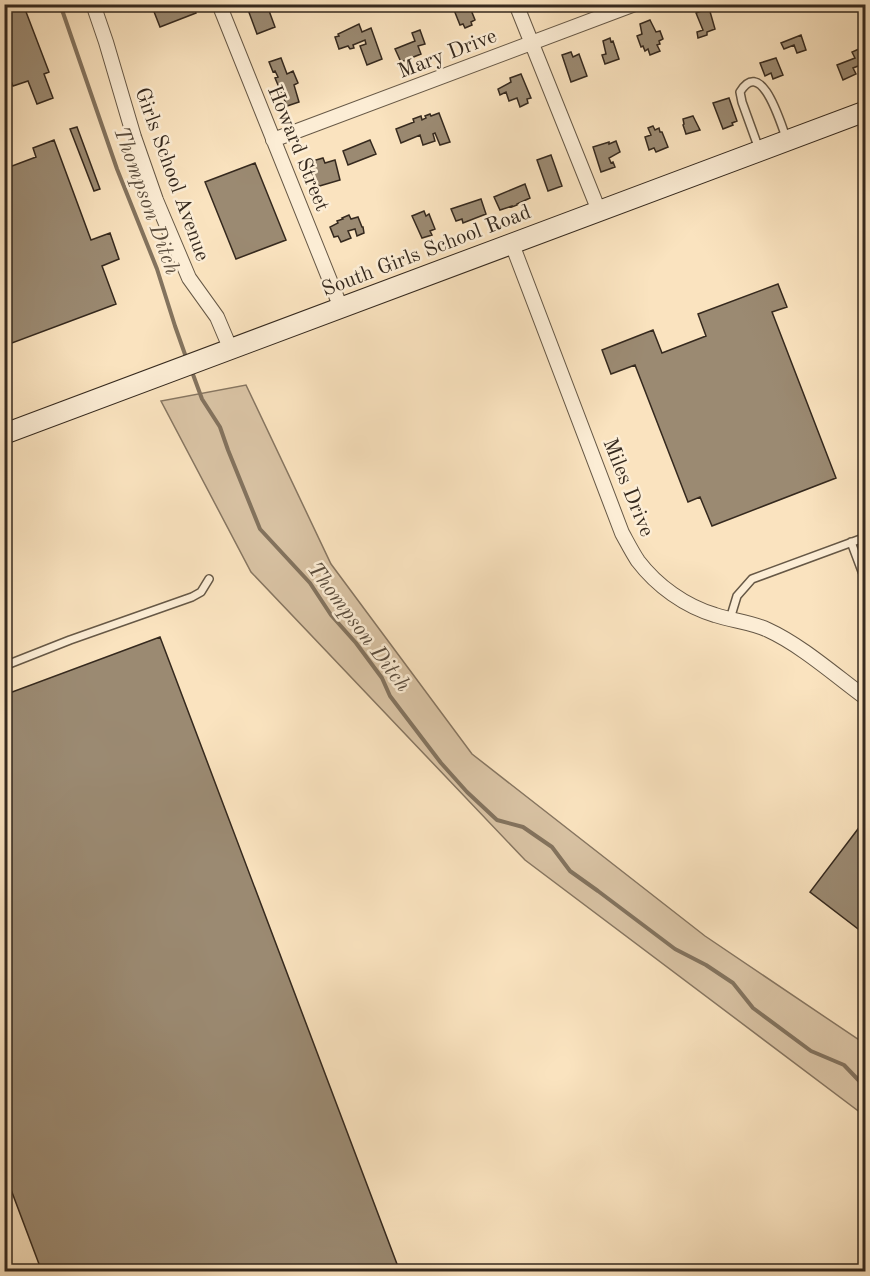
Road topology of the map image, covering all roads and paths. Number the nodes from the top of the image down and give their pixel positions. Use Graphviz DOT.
graph roads {
  1 [pos="93,4"];
  2 [pos="219,4"];
  3 [pos="516,4"];
  4 [pos="635,4"];
  5 [pos="531,44"];
  6 [pos="866,111"];
  7 [pos="273,140"];
  8 [pos="787,141"];
  9 [pos="760,151"];
  10 [pos="599,211"];
  11 [pos="512,244"];
  12 [pos="341,308"];
  13 [pos="231,350"];
  14 [pos="4,434"];
  15 [pos="866,537"];
  16 [pos="851,542"];
  17 [pos="209,579"];
  18 [pos="866,582"];
  19 [pos="730,619"];
  20 [pos="4,666"];
  21 [pos="866,698"];
  1 -- 13 [label="street, Girls School Avenue"];
  2 -- 7 [label="street, Howard Street"];
  3 -- 5 [label="street"];
  4 -- 5 [label="street, Mary Drive"];
  5 -- 7 [label="street, Mary Drive"];
  5 -- 10 [label="street"];
  6 -- 8 [label="main road, South Girls School Road"];
  7 -- 12 [label="street, Howard Street"];
  8 -- 9 [label="main road, South Girls School Road"];
  8 -- 9 [label="lane"];
  9 -- 10 [label="main road, South Girls School Road"];
  10 -- 11 [label="main road, South Girls School Road"];
  11 -- 12 [label="main road, South Girls School Road"];
  11 -- 19 [label="street, Miles Drive"];
  12 -- 13 [label="main road, South Girls School Road"];
  13 -- 14 [label="main road, South Girls School Road"];
  15 -- 16 [label="lane"];
  16 -- 18 [label="lane"];
  16 -- 19 [label="lane"];
  17 -- 20 [label="lane"];
  19 -- 21 [label="street, Miles Drive"];
}
